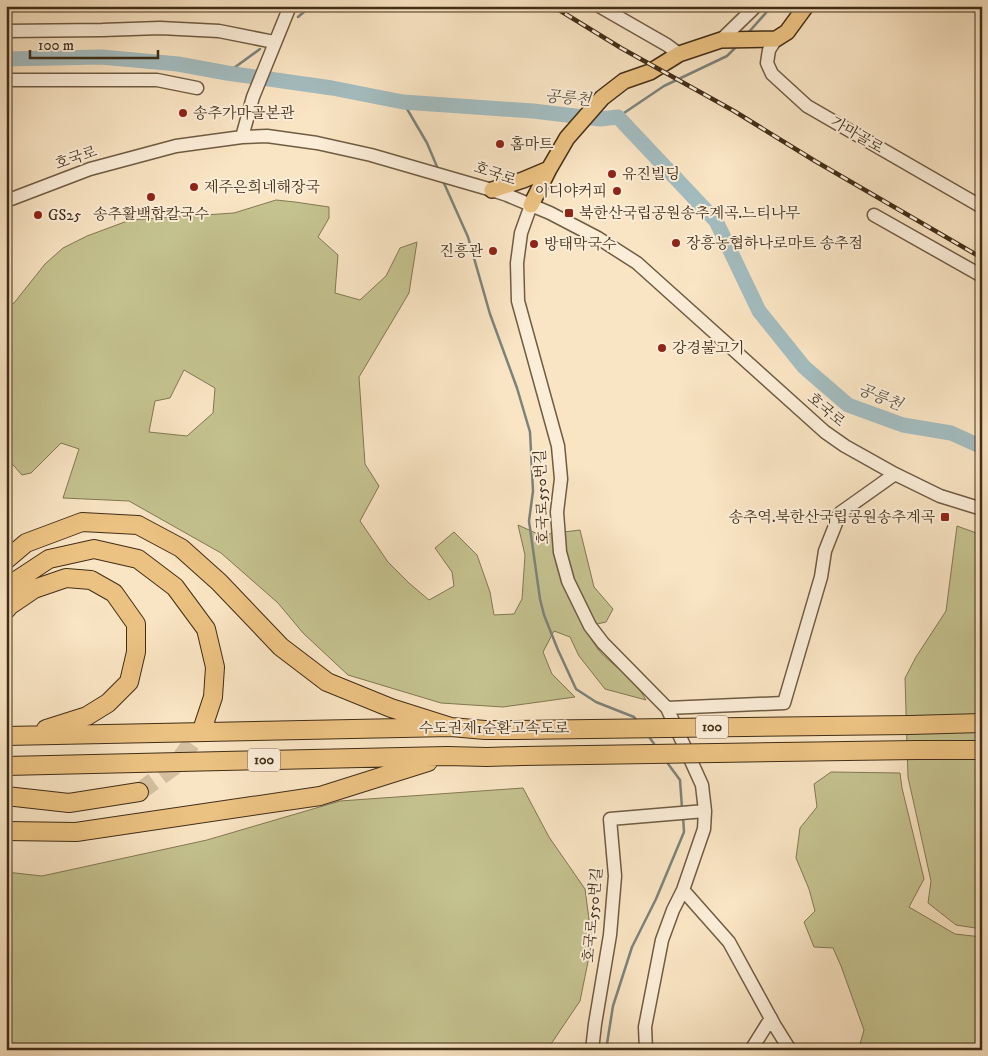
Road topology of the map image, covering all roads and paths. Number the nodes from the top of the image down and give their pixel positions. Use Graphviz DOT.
graph roads {
  1 [pos="290,6"];
  2 [pos="599,6"];
  3 [pos="756,6"];
  4 [pos="806,6"];
  5 [pos="6,31"];
  6 [pos="772,39"];
  7 [pos="721,40"];
  8 [pos="274,42"];
  9 [pos="679,54"];
  10 [pos="6,80"];
  11 [pos="197,88"];
  12 [pos="242,137"];
  13 [pos="549,169"];
  14 [pos="492,190"];
  15 [pos="6,201"];
  16 [pos="531,205"];
  17 [pos="982,207"];
  18 [pos="874,215"];
  19 [pos="982,276"];
  20 [pos="896,474"];
  21 [pos="982,509"];
  22 [pos="6,560"];
  23 [pos="6,588"];
  24 [pos="6,610"];
  25 [pos="667,708"];
  26 [pos="982,723"];
  27 [pos="204,727"];
  28 [pos="451,727"];
  29 [pos="27,735"];
  30 [pos="6,736"];
  31 [pos="982,750"];
  32 [pos="447,756"];
  33 [pos="6,766"];
  34 [pos="139,792"];
  35 [pos="6,796"];
  36 [pos="705,811"];
  37 [pos="6,831"];
  38 [pos="683,890"];
  39 [pos="771,1018"];
  40 [pos="592,1050"];
  41 [pos="646,1050"];
  42 [pos="751,1050"];
  43 [pos="790,1050"];
  1 -- 8 [label="street"];
  2 -- 9 [label="street"];
  3 -- 7 [label="street"];
  4 -- 6 [label="main road, 가마골로"];
  5 -- 8 [label="street"];
  6 -- 7 [label="main road"];
  6 -- 17 [label="street, 가마골로"];
  7 -- 9 [label="main road"];
  8 -- 12 [label="street"];
  9 -- 13 [label="main road"];
  10 -- 11 [label="street"];
  12 -- 14 [label="street, 호국로"];
  12 -- 15 [label="street, 호국로"];
  13 -- 14 [label="main road"];
  13 -- 16 [label="main road"];
  14 -- 16 [label="street, 호국로"];
  16 -- 20 [label="street, 호국로"];
  16 -- 25 [label="street, 호국로550번길"];
  18 -- 19 [label="street"];
  20 -- 21 [label="street, 호국로"];
  20 -- 25 [label="street"];
  22 -- 28 [label="highway"];
  23 -- 27 [label="highway"];
  24 -- 29 [label="highway"];
  25 -- 36 [label="street, 호국로550번길"];
  26 -- 28 [label="highway, 수도권제1순환고속도로 / 100, bridge"];
  28 -- 29 [label="highway, 수도권제1순환고속도로 / 100"];
  29 -- 30 [label="highway, 수도권제1순환고속도로 / 100"];
  31 -- 32 [label="highway, 수도권제1순환고속도로 / 100, bridge"];
  32 -- 33 [label="highway, 수도권제1순환고속도로 / 100"];
  32 -- 37 [label="highway"];
  34 -- 35 [label="highway"];
  36 -- 38 [label="street, 호국로550번길"];
  36 -- 40 [label="street, 호국로550번길"];
  38 -- 39 [label="street"];
  38 -- 41 [label="street, 호국로550번길"];
  39 -- 42 [label="street"];
  39 -- 43 [label="street"];
}
